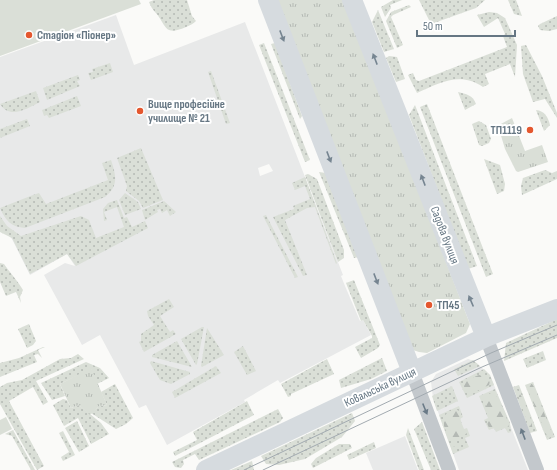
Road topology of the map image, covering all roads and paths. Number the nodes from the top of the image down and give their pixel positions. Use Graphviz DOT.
graph roads {
  1 [pos="268,0"];
  2 [pos="352,0"];
  3 [pos="557,309"];
  4 [pos="486,337"];
  5 [pos="412,372"];
  6 [pos="206,470"];
  7 [pos="449,470"];
  8 [pos="536,470"];
  1 -- 5 [label="street, one-way"];
  4 -- 2 [label="street, Садова вулиця, one-way"];
  3 -- 4 [label="street, Ковальська вулиця"];
  4 -- 5 [label="street, Ковальська вулиця"];
  8 -- 4 [label="street, Садова вулиця, one-way"];
  5 -- 6 [label="street, Ковальська вулиця"];
  5 -- 7 [label="street, one-way"];
}
